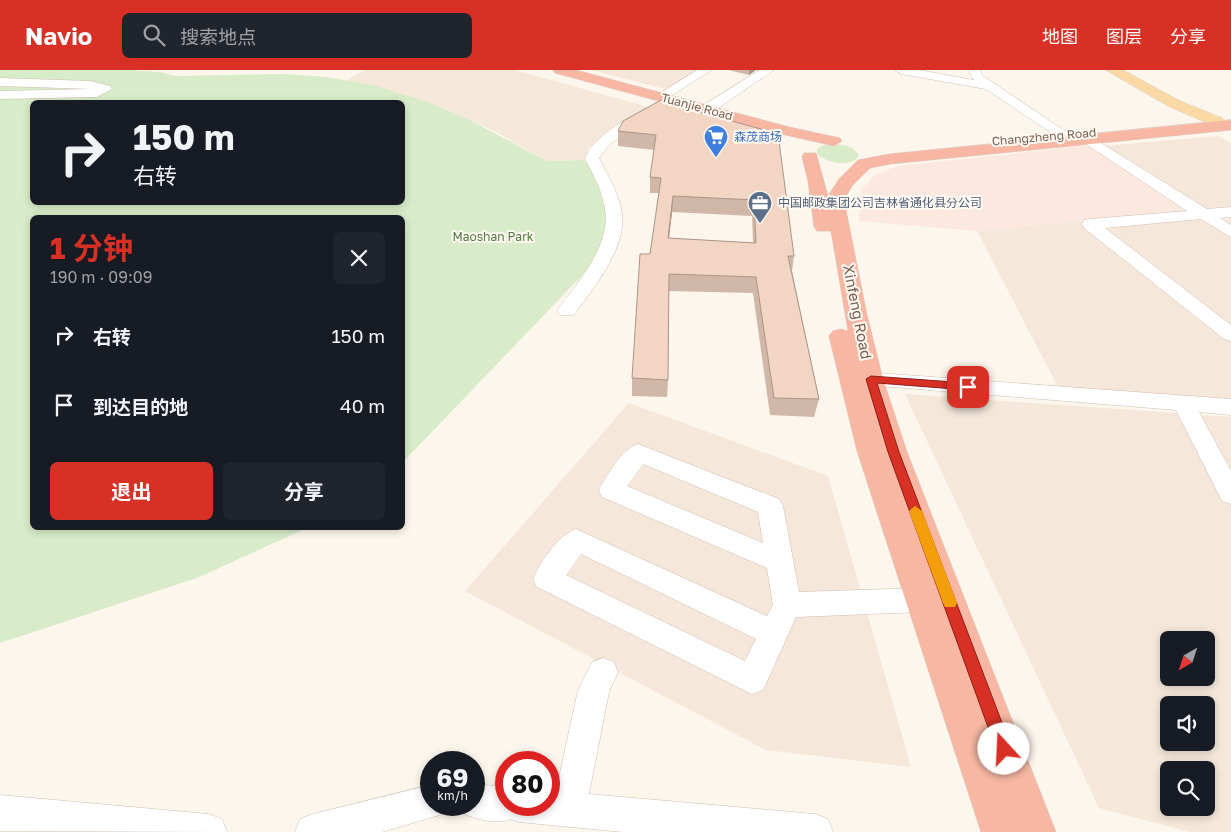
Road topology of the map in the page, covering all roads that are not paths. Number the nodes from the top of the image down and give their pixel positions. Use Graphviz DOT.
graph roads {
  1 [pos="541,70"];
  2 [pos="706,70"];
  3 [pos="768,70"];
  4 [pos="901,70"];
  5 [pos="974,70"];
  6 [pos="1113,70"];
  7 [pos="1124,70"];
  8 [pos="571,71"];
  9 [pos="0,82"];
  10 [pos="988,85"];
  11 [pos="0,95"];
  12 [pos="662,100"];
  13 [pos="707,109"];
  14 [pos="1226,125"];
  15 [pos="1064,135"];
  16 [pos="1088,138"];
  17 [pos="840,154"];
  18 [pos="1231,212"];
  19 [pos="1200,213"];
  20 [pos="1231,232"];
  21 [pos="567,311"];
  22 [pos="1231,335"];
  23 [pos="861,379"];
  24 [pos="1183,403"];
  25 [pos="1231,407"];
  26 [pos="1231,494"];
  27 [pos="780,562"];
  28 [pos="922,600"];
  29 [pos="787,605"];
  30 [pos="774,633"];
  31 [pos="603,672"];
  32 [pos="420,805"];
  33 [pos="560,809"];
  34 [pos="569,810"];
  35 [pos="0,813"];
  36 [pos="706,827"];
  37 [pos="209,832"];
  38 [pos="313,832"];
  39 [pos="815,832"];
  40 [pos="1002,832"];
  41 [pos="1035,832"];
  1 -- 12 [label="highway, Tuanjie Road"];
  2 -- 12 [label="street"];
  3 -- 13 [label="street"];
  4 -- 10 [label="street"];
  5 -- 10 [label="street"];
  6 -- 14 [label="main road"];
  7 -- 14 [label="main road"];
  8 -- 12 [label="highway, Tuanjie Road"];
  9 -- 11 [label="street"];
  10 -- 15 [label="street"];
  12 -- 13 [label="highway, Tuanjie Road"];
  12 -- 17 [label="highway, Tuanjie Road"];
  12 -- 21 [label="street"];
  13 -- 17 [label="highway, Tuanjie Road"];
  14 -- 15 [label="highway, Changzheng Road"];
  14 -- 16 [label="highway, Changzheng Road"];
  15 -- 17 [label="highway, Changzheng Road"];
  16 -- 17 [label="highway, Changzheng Road"];
  16 -- 19 [label="street"];
  17 -- 23 [label="highway, Xinfeng Road"];
  17 -- 23 [label="highway, Xinfeng Road"];
  18 -- 19 [label="street"];
  19 -- 20 [label="street"];
  19 -- 22 [label="street"];
  23 -- 24 [label="street"];
  23 -- 28 [label="highway, Xinfeng Road"];
  23 -- 41 [label="highway, Xinfeng Road"];
  24 -- 25 [label="street"];
  24 -- 26 [label="street"];
  27 -- 27 [label="street"];
  27 -- 29 [label="street"];
  28 -- 29 [label="street"];
  28 -- 40 [label="highway, Xinfeng Road"];
  29 -- 30 [label="street"];
  30 -- 30 [label="street"];
  31 -- 34 [label="street"];
  32 -- 38 [label="street"];
  33 -- 34 [label="street"];
  34 -- 36 [label="street"];
  35 -- 37 [label="street"];
  36 -- 39 [label="street"];
}
